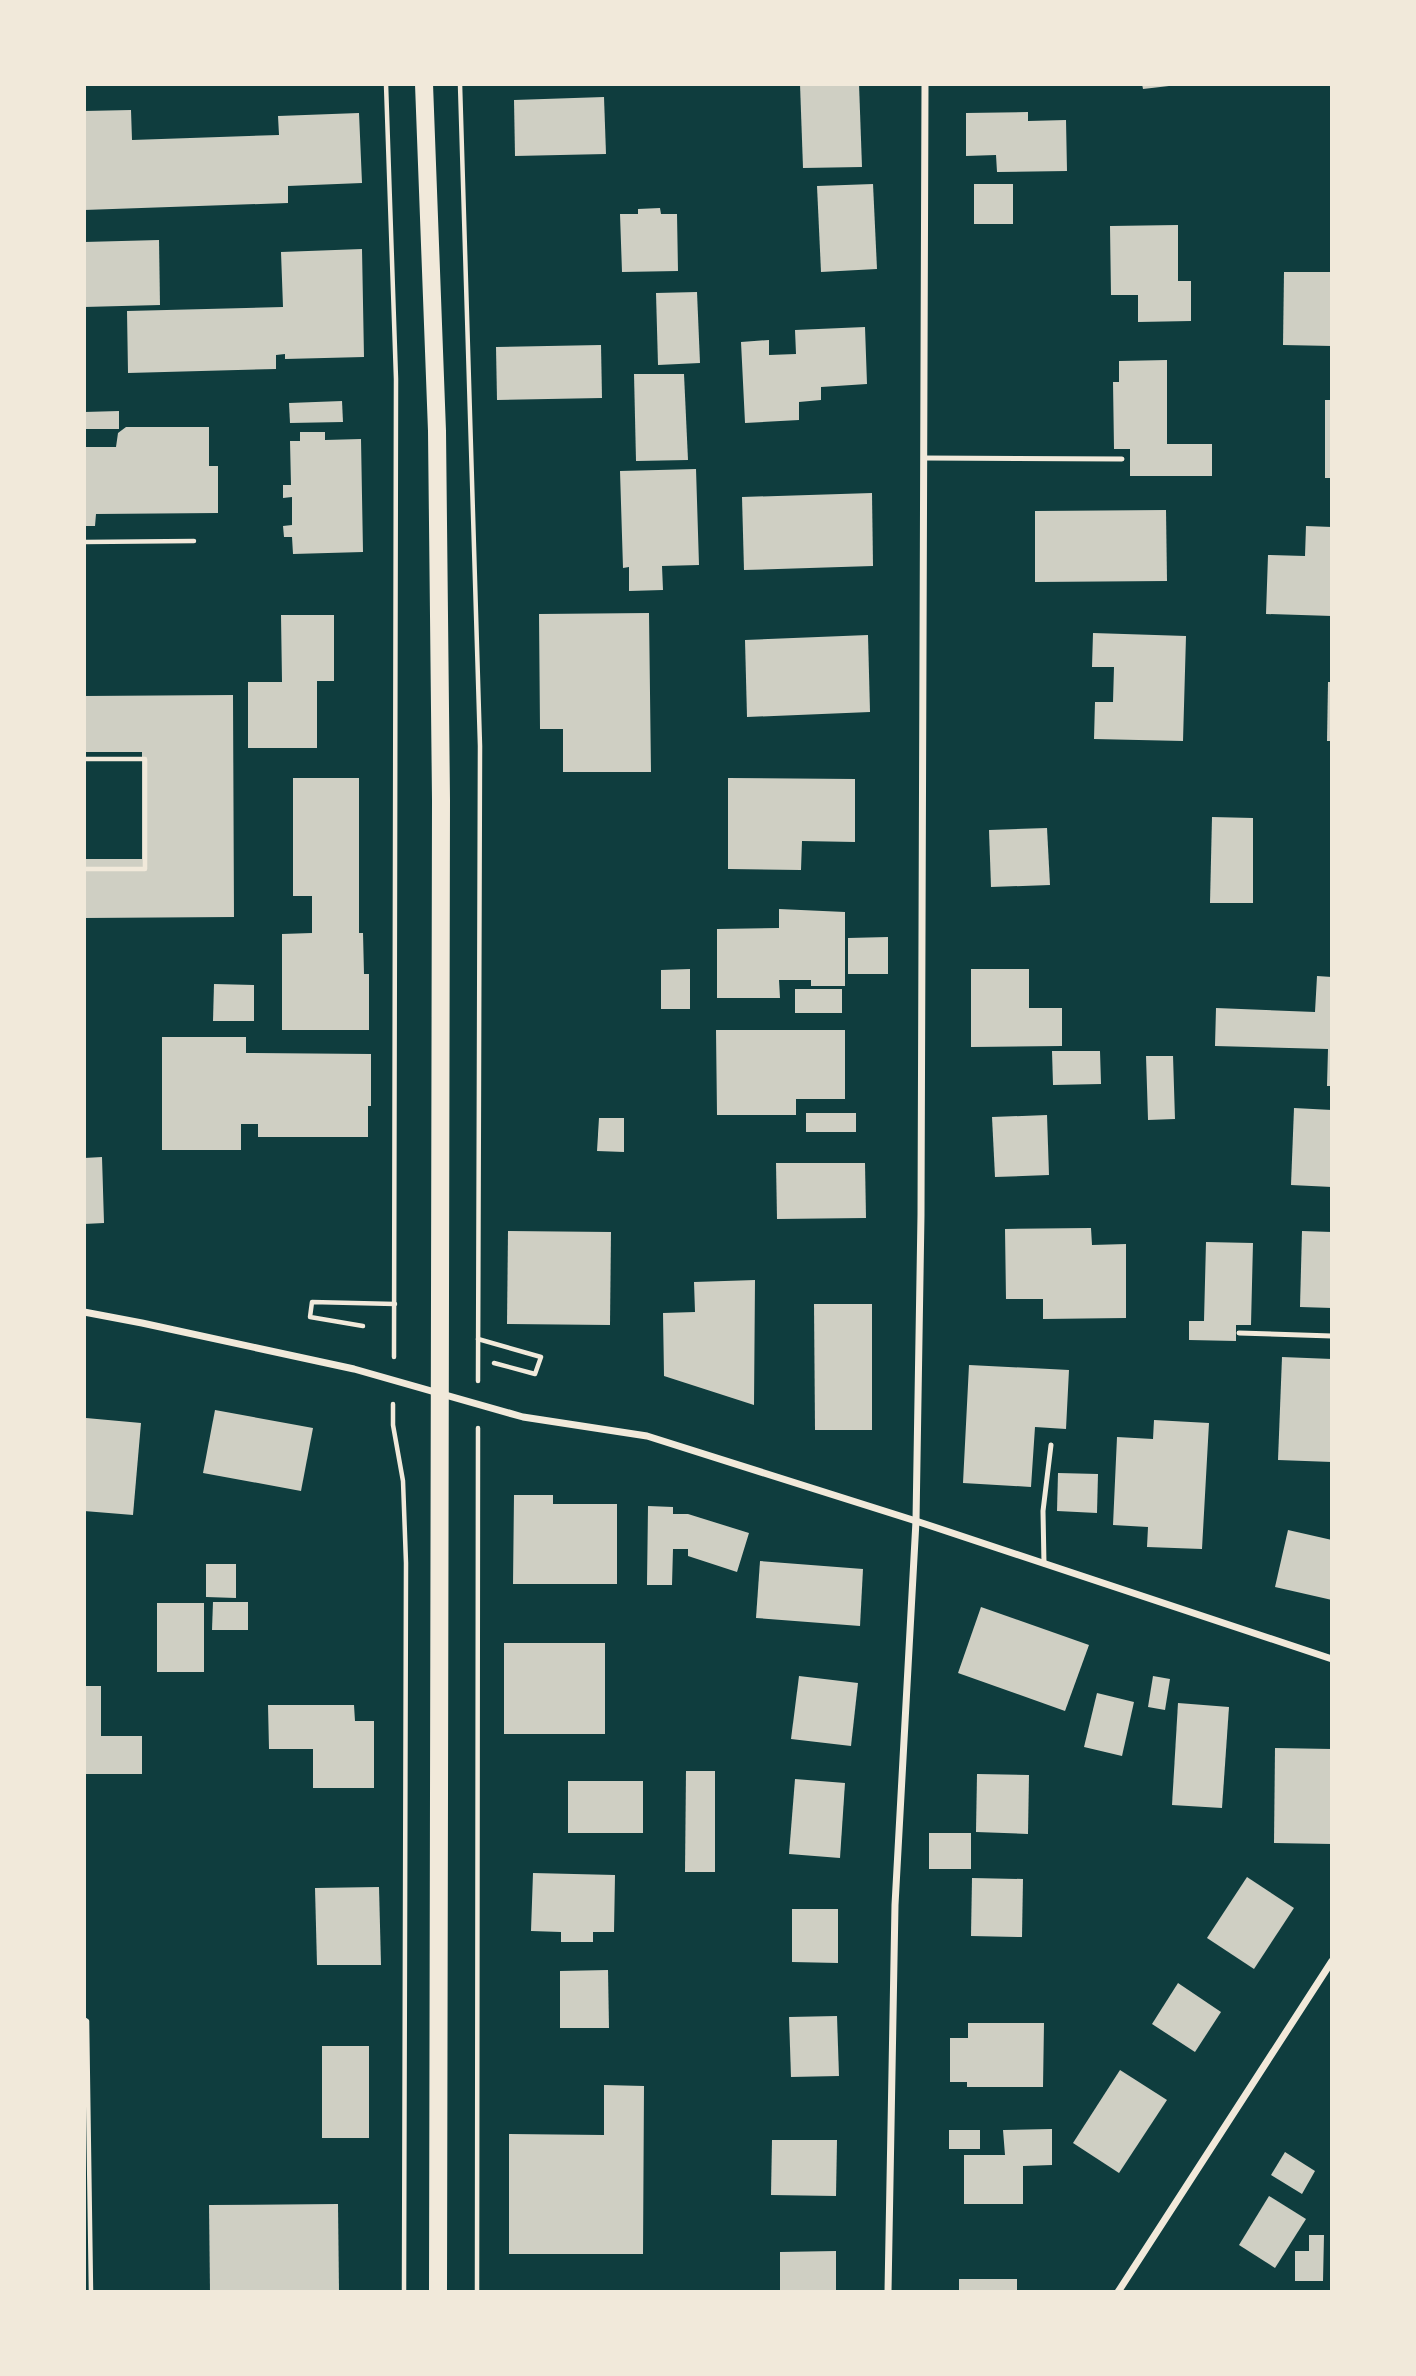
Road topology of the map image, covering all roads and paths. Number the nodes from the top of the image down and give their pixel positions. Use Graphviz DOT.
graph roads {
  1 [pos="386,84"];
  2 [pos="424,84"];
  3 [pos="460,84"];
  4 [pos="925,84"];
  5 [pos="924,458"];
  6 [pos="1122,459"];
  7 [pos="194,541"];
  8 [pos="84,542"];
  9 [pos="84,759"];
  10 [pos="84,869"];
  11 [pos="394,1304"];
  12 [pos="84,1312"];
  13 [pos="363,1326"];
  14 [pos="1239,1334"];
  15 [pos="1332,1336"];
  16 [pos="478,1339"];
  17 [pos="494,1363"];
  18 [pos="393,1380"];
  19 [pos="440,1394"];
  20 [pos="478,1404"];
  21 [pos="1051,1445"];
  22 [pos="916,1521"];
  23 [pos="1044,1564"];
  24 [pos="1332,1659"];
  25 [pos="1332,1961"];
  26 [pos="84,2019"];
  27 [pos="91,2292"];
  28 [pos="404,2292"];
  29 [pos="438,2292"];
  30 [pos="477,2292"];
  31 [pos="888,2292"];
  32 [pos="1118,2292"];
  1 -- 11 [label="path"];
  2 -- 19 [label="main road"];
  3 -- 16 [label="path"];
  4 -- 5 [label="street"];
  5 -- 6 [label="lane"];
  5 -- 22 [label="street"];
  7 -- 8 [label="path"];
  9 -- 10 [label="path"];
  11 -- 13 [label="path"];
  11 -- 18 [label="path"];
  12 -- 18 [label="street"];
  14 -- 15 [label="lane"];
  16 -- 17 [label="path"];
  16 -- 20 [label="path"];
  18 -- 19 [label="street"];
  18 -- 28 [label="path"];
  19 -- 20 [label="street"];
  19 -- 29 [label="main road"];
  20 -- 22 [label="street"];
  20 -- 30 [label="path"];
  21 -- 23 [label="lane"];
  22 -- 23 [label="street"];
  22 -- 31 [label="street"];
  23 -- 24 [label="street"];
  25 -- 32 [label="street"];
  26 -- 27 [label="path"];
}
